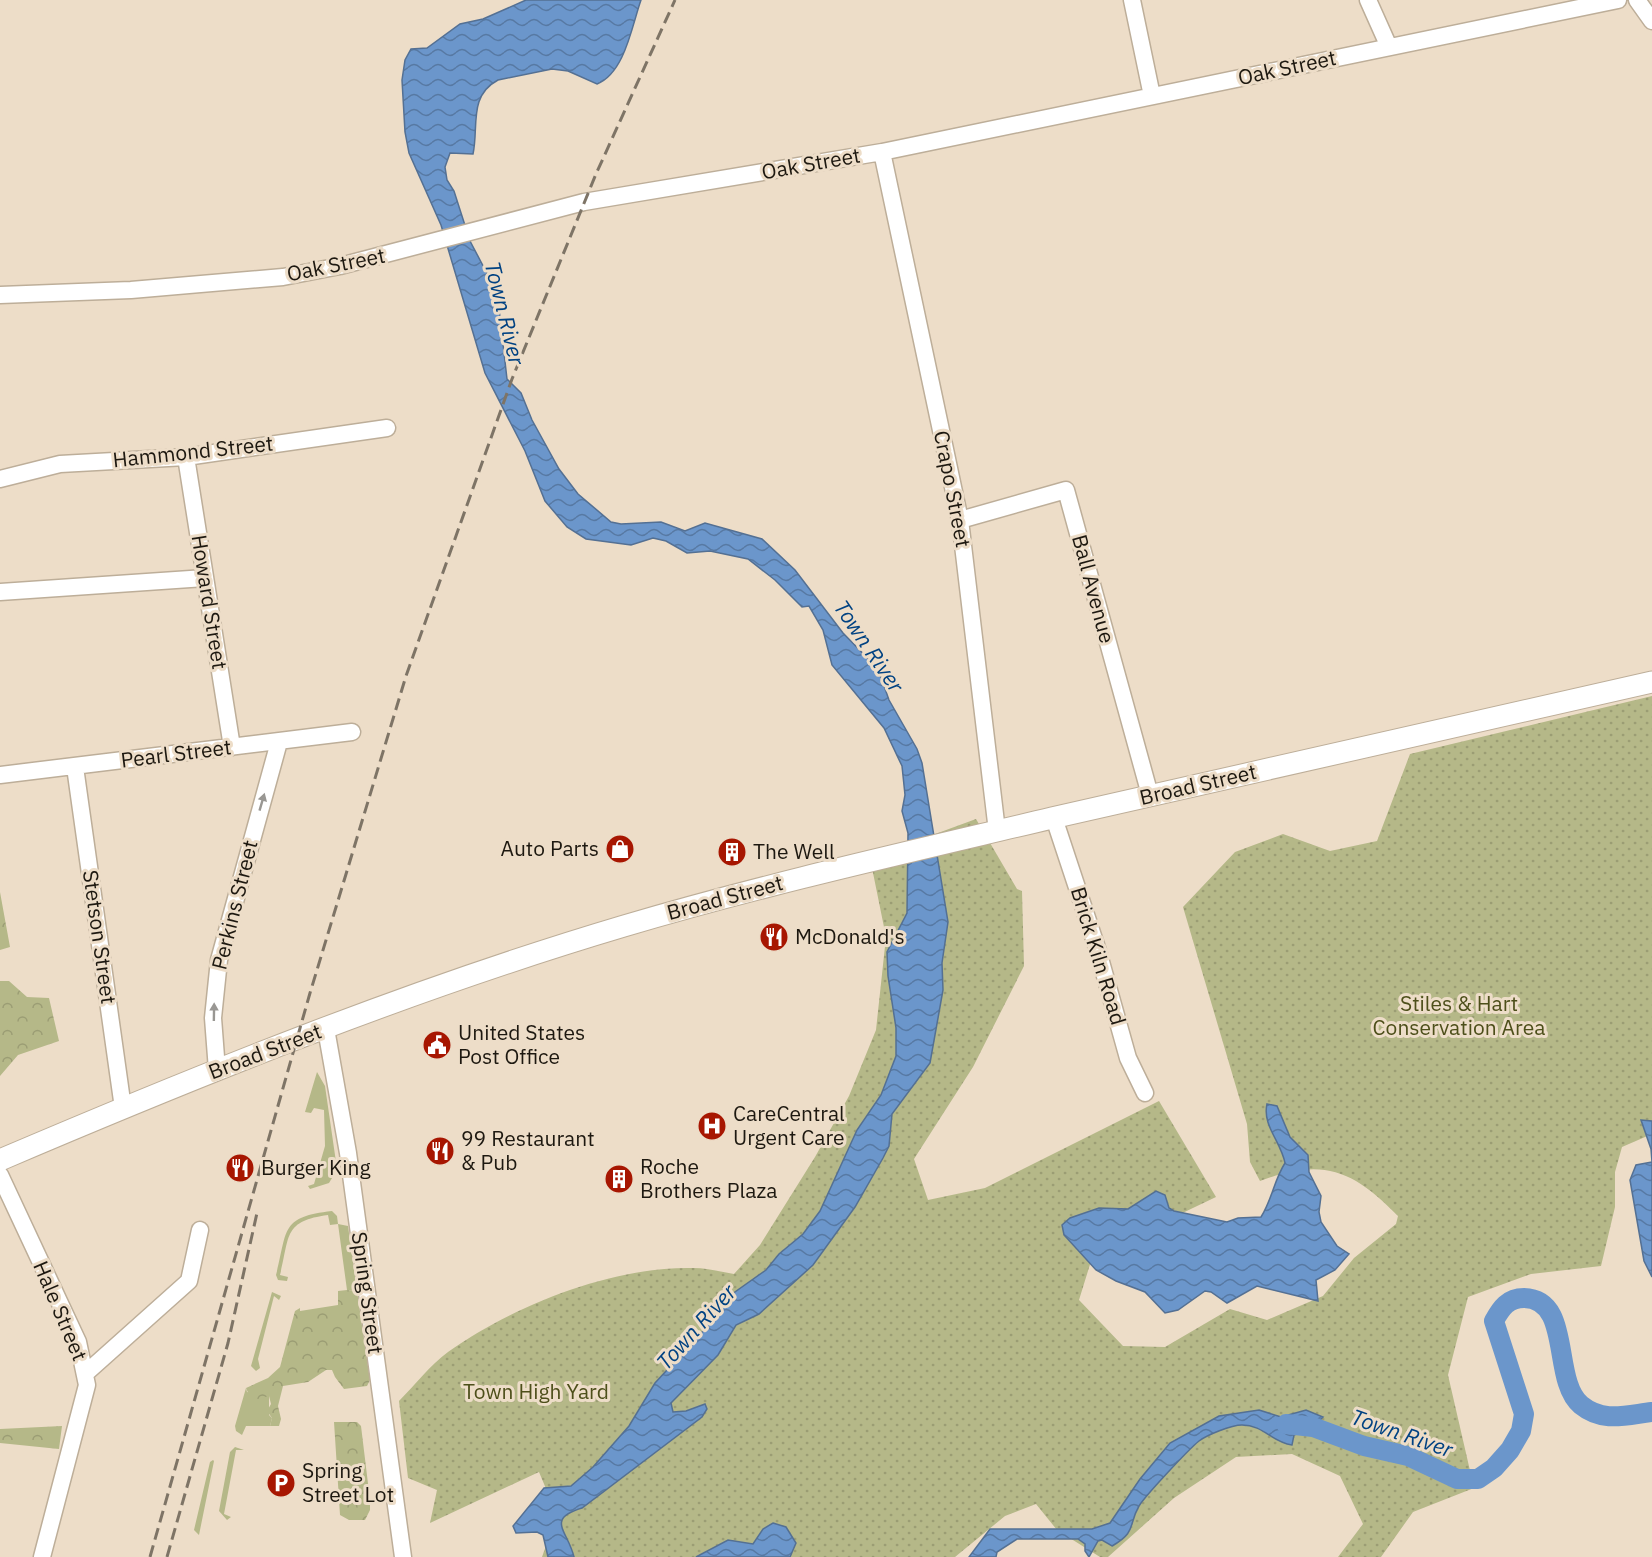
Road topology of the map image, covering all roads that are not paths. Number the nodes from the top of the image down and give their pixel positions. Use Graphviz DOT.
graph roads {
  1 [pos="1132,0"];
  2 [pos="1368,0"];
  3 [pos="1618,0"];
  4 [pos="1637,0"];
  5 [pos="1652,21"];
  6 [pos="1389,47"];
  7 [pos="1152,96"];
  8 [pos="882,152"];
  9 [pos="0,295"];
  10 [pos="387,428"];
  11 [pos="186,457"];
  12 [pos="0,479"];
  13 [pos="960,520"];
  14 [pos="204,578"];
  15 [pos="0,592"];
  16 [pos="1652,682"];
  17 [pos="351,732"];
  18 [pos="279,742"];
  19 [pos="232,747"];
  20 [pos="75,767"];
  21 [pos="0,775"];
  22 [pos="1150,795"];
  23 [pos="1054,818"];
  24 [pos="998,831"];
  25 [pos="326,1029"];
  26 [pos="217,1070"];
  27 [pos="1145,1093"];
  28 [pos="123,1108"];
  29 [pos="0,1160"];
  30 [pos="0,1175"];
  31 [pos="200,1230"];
  32 [pos="86,1373"];
  33 [pos="42,1557"];
  34 [pos="403,1557"];
  1 -- 7 [label="street"];
  2 -- 6 [label="street"];
  3 -- 6 [label="street, Oak Street"];
  4 -- 5 [label="street"];
  6 -- 7 [label="street, Oak Street"];
  7 -- 8 [label="street, Oak Street"];
  8 -- 9 [label="street, Oak Street"];
  8 -- 13 [label="street, Crapo Street"];
  10 -- 11 [label="street, Hammond Street"];
  11 -- 12 [label="street, Hammond Street"];
  11 -- 14 [label="street, Howard Street"];
  13 -- 22 [label="street, Ball Avenue"];
  13 -- 24 [label="street, Crapo Street"];
  14 -- 15 [label="street"];
  14 -- 19 [label="street, Howard Street"];
  16 -- 22 [label="main road, Broad Street"];
  17 -- 18 [label="street, Pearl Street"];
  18 -- 19 [label="street, Pearl Street"];
  26 -- 18 [label="street, Perkins Street, one-way"];
  19 -- 20 [label="street, Pearl Street"];
  20 -- 21 [label="street, Pearl Street"];
  20 -- 28 [label="street, Stetson Street"];
  22 -- 23 [label="main road, Broad Street"];
  23 -- 24 [label="main road, Broad Street"];
  23 -- 27 [label="street, Brick Kiln Road"];
  24 -- 25 [label="main road, Broad Street"];
  25 -- 26 [label="main road, Broad Street"];
  25 -- 34 [label="street, Spring Street"];
  26 -- 28 [label="main road, Broad Street"];
  28 -- 29 [label="main road, Broad Street"];
  30 -- 32 [label="street, Hale Street"];
  31 -- 32 [label="street"];
  32 -- 33 [label="street, Hale Street"];
}
